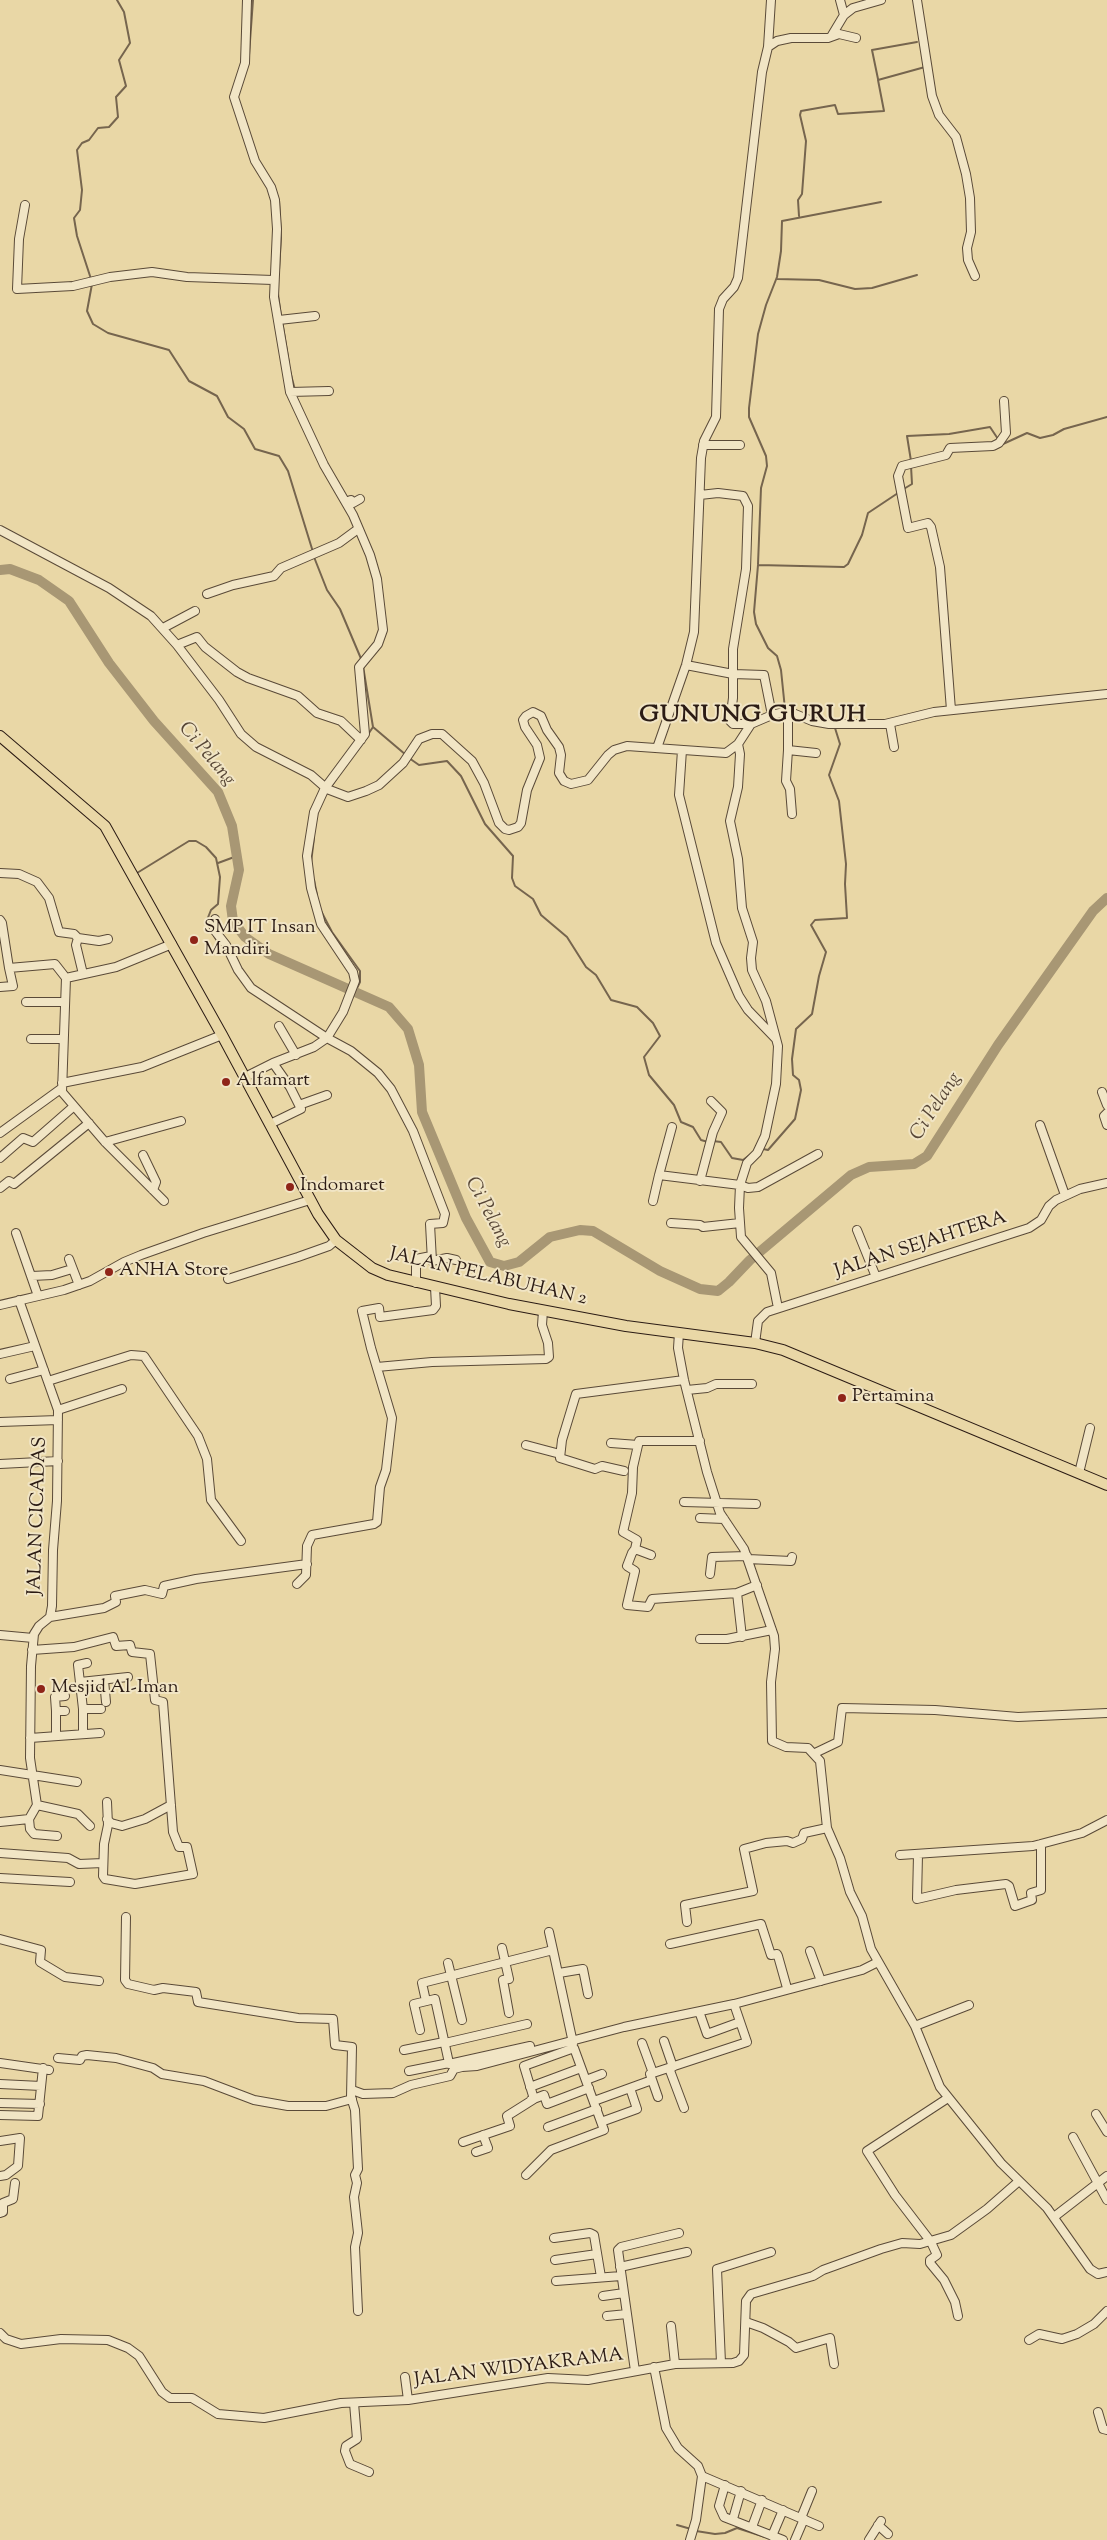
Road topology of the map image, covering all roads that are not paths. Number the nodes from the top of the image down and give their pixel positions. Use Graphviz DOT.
graph roads {
  1 [pos="247,0"];
  2 [pos="771,0"];
  3 [pos="840,0"];
  4 [pos="881,0"];
  5 [pos="916,0"];
  6 [pos="844,15"];
  7 [pos="832,35"];
  8 [pos="856,38"];
  9 [pos="768,47"];
  10 [pos="24,205"];
  11 [pos="975,276"];
  12 [pos="276,286"];
  13 [pos="315,316"];
  14 [pos="280,320"];
  15 [pos="329,391"];
  16 [pos="292,392"];
  17 [pos="1004,401"];
  18 [pos="702,445"];
  19 [pos="740,445"];
  20 [pos="700,495"];
  21 [pos="360,499"];
  22 [pos="347,501"];
  23 [pos="358,529"];
  24 [pos="0,530"];
  25 [pos="208,594"];
  26 [pos="195,611"];
  27 [pos="163,628"];
  28 [pos="178,645"];
  29 [pos="686,665"];
  30 [pos="733,674"];
  31 [pos="1107,694"];
  32 [pos="951,710"];
  33 [pos="788,711"];
  34 [pos="772,715"];
  35 [pos="751,724"];
  36 [pos="890,724"];
  37 [pos="0,736"];
  38 [pos="361,740"];
  39 [pos="738,744"];
  40 [pos="894,747"];
  41 [pos="657,748"];
  42 [pos="682,750"];
  43 [pos="788,750"];
  44 [pos="816,753"];
  45 [pos="328,789"];
  46 [pos="792,814"];
  47 [pos="0,873"];
  48 [pos="216,918"];
  49 [pos="0,920"];
  50 [pos="78,938"];
  51 [pos="108,939"];
  52 [pos="172,944"];
  53 [pos="10,968"];
  54 [pos="83,974"];
  55 [pos="66,978"];
  56 [pos="0,987"];
  57 [pos="26,1002"];
  58 [pos="63,1002"];
  59 [pos="279,1026"];
  60 [pos="222,1035"];
  61 [pos="327,1038"];
  62 [pos="31,1039"];
  63 [pos="62,1039"];
  64 [pos="777,1040"];
  65 [pos="296,1055"];
  66 [pos="273,1063"];
  67 [pos="245,1077"];
  68 [pos="62,1085"];
  69 [pos="1102,1092"];
  70 [pos="327,1096"];
  71 [pos="711,1101"];
  72 [pos="300,1105"];
  73 [pos="1107,1105"];
  74 [pos="73,1107"];
  75 [pos="1107,1113"];
  76 [pos="181,1121"];
  77 [pos="89,1123"];
  78 [pos="270,1124"];
  79 [pos="1107,1125"];
  80 [pos="1040,1126"];
  81 [pos="672,1127"];
  82 [pos="0,1133"];
  83 [pos="105,1142"];
  84 [pos="818,1154"];
  85 [pos="144,1155"];
  86 [pos="0,1158"];
  87 [pos="659,1175"];
  88 [pos="700,1181"];
  89 [pos="1107,1183"];
  90 [pos="740,1185"];
  91 [pos="0,1188"];
  92 [pos="153,1190"];
  93 [pos="1065,1195"];
  94 [pos="310,1200"];
  95 [pos="164,1201"];
  96 [pos="653,1201"];
  97 [pos="671,1223"];
  98 [pos="740,1223"];
  99 [pos="857,1230"];
  100 [pos="16,1233"];
  101 [pos="336,1240"];
  102 [pos="431,1256"];
  103 [pos="69,1260"];
  104 [pos="456,1260"];
  105 [pos="72,1269"];
  106 [pos="32,1276"];
  107 [pos="876,1277"];
  108 [pos="228,1279"];
  109 [pos="416,1282"];
  110 [pos="80,1285"];
  111 [pos="435,1287"];
  112 [pos="38,1296"];
  113 [pos="19,1300"];
  114 [pos="0,1305"];
  115 [pos="778,1308"];
  116 [pos="543,1310"];
  117 [pos="679,1333"];
  118 [pos="755,1343"];
  119 [pos="35,1346"];
  120 [pos="0,1354"];
  121 [pos="377,1367"];
  122 [pos="44,1370"];
  123 [pos="10,1379"];
  124 [pos="684,1380"];
  125 [pos="48,1381"];
  126 [pos="752,1384"];
  127 [pos="122,1389"];
  128 [pos="687,1390"];
  129 [pos="58,1410"];
  130 [pos="58,1420"];
  131 [pos="0,1422"];
  132 [pos="1090,1428"];
  133 [pos="700,1442"];
  134 [pos="611,1443"];
  135 [pos="526,1445"];
  136 [pos="638,1445"];
  137 [pos="560,1454"];
  138 [pos="58,1461"];
  139 [pos="0,1464"];
  140 [pos="624,1471"];
  141 [pos="1079,1473"];
  142 [pos="1107,1485"];
  143 [pos="684,1502"];
  144 [pos="717,1502"];
  145 [pos="756,1504"];
  146 [pos="700,1518"];
  147 [pos="724,1520"];
  148 [pos="241,1541"];
  149 [pos="634,1549"];
  150 [pos="651,1555"];
  151 [pos="792,1557"];
  152 [pos="748,1558"];
  153 [pos="307,1564"];
  154 [pos="710,1574"];
  155 [pos="298,1584"];
  156 [pos="757,1585"];
  157 [pos="737,1593"];
  158 [pos="50,1616"];
  159 [pos="772,1630"];
  160 [pos="0,1635"];
  161 [pos="742,1637"];
  162 [pos="32,1638"];
  163 [pos="700,1639"];
  164 [pos="32,1650"];
  165 [pos="87,1663"];
  166 [pos="128,1677"];
  167 [pos="104,1680"];
  168 [pos="80,1682"];
  169 [pos="65,1696"];
  170 [pos="84,1709"];
  171 [pos="65,1710"];
  172 [pos="56,1711"];
  173 [pos="1107,1713"];
  174 [pos="100,1733"];
  175 [pos="83,1734"];
  176 [pos="56,1736"];
  177 [pos="30,1738"];
  178 [pos="814,1752"];
  179 [pos="0,1770"];
  180 [pos="31,1776"];
  181 [pos="77,1782"];
  182 [pos="107,1802"];
  183 [pos="171,1805"];
  184 [pos="37,1806"];
  185 [pos="107,1818"];
  186 [pos="29,1819"];
  187 [pos="1107,1820"];
  188 [pos="0,1822"];
  189 [pos="90,1826"];
  190 [pos="826,1828"];
  191 [pos="58,1836"];
  192 [pos="1041,1844"];
  193 [pos="0,1853"];
  194 [pos="900,1855"];
  195 [pos="918,1855"];
  196 [pos="103,1863"];
  197 [pos="0,1878"];
  198 [pos="70,1882"];
  199 [pos="126,1917"];
  200 [pos="687,1922"];
  201 [pos="549,1932"];
  202 [pos="0,1938"];
  203 [pos="670,1944"];
  204 [pos="502,1948"];
  205 [pos="553,1950"];
  206 [pos="810,1950"];
  207 [pos="878,1962"];
  208 [pos="448,1963"];
  209 [pos="506,1963"];
  210 [pos="560,1973"];
  211 [pos="452,1976"];
  212 [pos="99,1981"];
  213 [pos="820,1981"];
  214 [pos="788,1988"];
  215 [pos="588,1994"];
  216 [pos="426,2001"];
  217 [pos="734,2004"];
  218 [pos="969,2005"];
  219 [pos="510,2013"];
  220 [pos="700,2014"];
  221 [pos="568,2015"];
  222 [pos="558,2017"];
  223 [pos="462,2020"];
  224 [pos="740,2022"];
  225 [pos="527,2024"];
  226 [pos="915,2026"];
  227 [pos="420,2030"];
  228 [pos="603,2035"];
  229 [pos="562,2038"];
  230 [pos="664,2041"];
  231 [pos="444,2042"];
  232 [pos="573,2042"];
  233 [pos="642,2043"];
  234 [pos="532,2046"];
  235 [pos="404,2050"];
  236 [pos="58,2058"];
  237 [pos="0,2062"];
  238 [pos="449,2062"];
  239 [pos="671,2067"];
  240 [pos="582,2068"];
  241 [pos="409,2072"];
  242 [pos="602,2074"];
  243 [pos="651,2076"];
  244 [pos="641,2078"];
  245 [pos="586,2080"];
  246 [pos="0,2084"];
  247 [pos="41,2086"];
  248 [pos="530,2086"];
  249 [pos="589,2088"];
  250 [pos="630,2088"];
  251 [pos="352,2090"];
  252 [pos="658,2097"];
  253 [pos="948,2098"];
  254 [pos="352,2099"];
  255 [pos="534,2099"];
  256 [pos="594,2101"];
  257 [pos="0,2103"];
  258 [pos="40,2104"];
  259 [pos="684,2108"];
  260 [pos="597,2109"];
  261 [pos="1096,2114"];
  262 [pos="0,2115"];
  263 [pos="601,2122"];
  264 [pos="548,2127"];
  265 [pos="1107,2132"];
  266 [pos="483,2135"];
  267 [pos="1073,2137"];
  268 [pos="0,2141"];
  269 [pos="463,2142"];
  270 [pos="476,2152"];
  271 [pos="526,2175"];
  272 [pos="0,2176"];
  273 [pos="1107,2176"];
  274 [pos="1019,2181"];
  275 [pos="15,2183"];
  276 [pos="1098,2183"];
  277 [pos="1107,2200"];
  278 [pos="0,2213"];
  279 [pos="1054,2217"];
  280 [pos="679,2233"];
  281 [pos="554,2238"];
  282 [pos="931,2242"];
  283 [pos="687,2252"];
  284 [pos="771,2252"];
  285 [pos="597,2254"];
  286 [pos="555,2260"];
  287 [pos="621,2271"];
  288 [pos="1107,2272"];
  289 [pos="601,2277"];
  290 [pos="556,2282"];
  291 [pos="624,2293"];
  292 [pos="603,2296"];
  293 [pos="1107,2311"];
  294 [pos="358,2312"];
  295 [pos="627,2314"];
  296 [pos="607,2316"];
  297 [pos="958,2316"];
  298 [pos="746,2322"];
  299 [pos="672,2326"];
  300 [pos="0,2334"];
  301 [pos="1029,2340"];
  302 [pos="721,2363"];
  303 [pos="675,2364"];
  304 [pos="834,2364"];
  305 [pos="654,2367"];
  306 [pos="635,2371"];
  307 [pos="404,2377"];
  308 [pos="408,2400"];
  309 [pos="354,2403"];
  310 [pos="1098,2412"];
  311 [pos="1107,2430"];
  312 [pos="369,2472"];
  313 [pos="702,2476"];
  314 [pos="725,2485"];
  315 [pos="741,2491"];
  316 [pos="812,2491"];
  317 [pos="762,2500"];
  318 [pos="783,2510"];
  319 [pos="803,2518"];
  320 [pos="733,2519"];
  321 [pos="819,2526"];
  322 [pos="752,2527"];
  323 [pos="888,2534"];
  324 [pos="772,2536"];
  325 [pos="799,2539"];
  326 [pos="690,2540"];
  327 [pos="783,2540"];
  328 [pos="869,2540"];
  1 -- 12 [label="street"];
  2 -- 9 [label="street"];
  3 -- 6 [label="street"];
  4 -- 6 [label="street"];
  5 -- 11 [label="street"];
  6 -- 7 [label="street"];
  7 -- 8 [label="street"];
  7 -- 9 [label="street"];
  9 -- 18 [label="street"];
  10 -- 12 [label="street"];
  12 -- 14 [label="street"];
  13 -- 14 [label="street"];
  14 -- 16 [label="street"];
  15 -- 16 [label="street"];
  16 -- 22 [label="street"];
  17 -- 32 [label="street"];
  18 -- 19 [label="street"];
  18 -- 20 [label="street"];
  20 -- 29 [label="street"];
  20 -- 30 [label="street"];
  21 -- 22 [label="street"];
  22 -- 23 [label="street"];
  23 -- 25 [label="street"];
  23 -- 38 [label="street"];
  24 -- 27 [label="street"];
  26 -- 27 [label="street"];
  27 -- 28 [label="street"];
  28 -- 38 [label="street"];
  28 -- 45 [label="street"];
  29 -- 30 [label="street"];
  29 -- 41 [label="street"];
  30 -- 34 [label="street"];
  30 -- 35 [label="street"];
  31 -- 32 [label="street"];
  32 -- 36 [label="street"];
  33 -- 34 [label="street"];
  33 -- 36 [label="street"];
  33 -- 43 [label="street"];
  34 -- 35 [label="street"];
  35 -- 39 [label="street"];
  36 -- 40 [label="street"];
  37 -- 52 [label="main road, JALAN PELABUHAN 2"];
  38 -- 45 [label="street"];
  39 -- 42 [label="street"];
  39 -- 64 [label="street"];
  41 -- 42 [label="street"];
  41 -- 45 [label="street"];
  42 -- 64 [label="street"];
  43 -- 44 [label="street"];
  43 -- 46 [label="street"];
  45 -- 61 [label="street"];
  47 -- 50 [label="street"];
  48 -- 61 [label="street"];
  49 -- 53 [label="street"];
  50 -- 51 [label="street"];
  50 -- 54 [label="street"];
  52 -- 54 [label="street"];
  52 -- 60 [label="main road, JALAN PELABUHAN 2"];
  53 -- 55 [label="street"];
  53 -- 56 [label="street"];
  54 -- 55 [label="street"];
  55 -- 58 [label="street"];
  57 -- 58 [label="street"];
  58 -- 63 [label="street"];
  59 -- 65 [label="street"];
  60 -- 67 [label="main road, JALAN PELABUHAN 2"];
  60 -- 68 [label="street"];
  61 -- 65 [label="street"];
  61 -- 102 [label="street"];
  62 -- 63 [label="street"];
  63 -- 68 [label="street"];
  64 -- 90 [label="street"];
  65 -- 66 [label="street"];
  66 -- 67 [label="street"];
  66 -- 72 [label="street"];
  67 -- 78 [label="main road, JALAN PELABUHAN 2"];
  68 -- 74 [label="street"];
  68 -- 82 [label="street"];
  69 -- 73 [label="street"];
  70 -- 72 [label="street"];
  71 -- 88 [label="street"];
  72 -- 78 [label="street"];
  74 -- 77 [label="street"];
  74 -- 86 [label="street"];
  75 -- 79 [label="street"];
  76 -- 83 [label="street"];
  77 -- 83 [label="street"];
  77 -- 91 [label="street"];
  78 -- 94 [label="main road, JALAN PELABUHAN 2"];
  80 -- 93 [label="street"];
  81 -- 87 [label="street"];
  83 -- 92 [label="street"];
  84 -- 90 [label="street"];
  85 -- 92 [label="street"];
  87 -- 88 [label="street"];
  87 -- 96 [label="street"];
  88 -- 90 [label="street"];
  89 -- 93 [label="street, JALAN SEJAHTERA"];
  90 -- 98 [label="street"];
  92 -- 95 [label="street"];
  93 -- 107 [label="street, JALAN SEJAHTERA"];
  94 -- 101 [label="main road, JALAN PELABUHAN 2"];
  94 -- 110 [label="street"];
  97 -- 98 [label="street"];
  98 -- 115 [label="street"];
  99 -- 107 [label="street"];
  100 -- 106 [label="street"];
  101 -- 108 [label="street"];
  101 -- 109 [label="main road, JALAN PELABUHAN 2"];
  102 -- 104 [label="street"];
  102 -- 109 [label="street"];
  103 -- 105 [label="street"];
  105 -- 106 [label="street"];
  105 -- 110 [label="street"];
  106 -- 112 [label="street"];
  107 -- 115 [label="street, JALAN SEJAHTERA"];
  109 -- 111 [label="main road, JALAN PELABUHAN 2"];
  110 -- 112 [label="street"];
  111 -- 116 [label="main road, JALAN PELABUHAN 2"];
  111 -- 121 [label="street"];
  112 -- 113 [label="street"];
  113 -- 114 [label="street"];
  113 -- 119 [label="street, JALAN CICADAS"];
  115 -- 118 [label="street, JALAN SEJAHTERA"];
  116 -- 117 [label="main road, JALAN PELABUHAN 2"];
  116 -- 121 [label="street"];
  117 -- 118 [label="main road, JALAN PELABUHAN 2"];
  117 -- 124 [label="street"];
  118 -- 141 [label="main road, JALAN PELABUHAN 2"];
  119 -- 120 [label="street"];
  119 -- 122 [label="street, JALAN CICADAS"];
  121 -- 153 [label="street"];
  122 -- 123 [label="street"];
  122 -- 125 [label="street, JALAN CICADAS"];
  124 -- 128 [label="street"];
  124 -- 137 [label="street"];
  125 -- 129 [label="street, JALAN CICADAS"];
  125 -- 148 [label="street"];
  126 -- 128 [label="street"];
  127 -- 129 [label="street"];
  128 -- 133 [label="street"];
  129 -- 130 [label="street, JALAN CICADAS"];
  130 -- 131 [label="street"];
  130 -- 138 [label="street, JALAN CICADAS"];
  132 -- 141 [label="street"];
  133 -- 136 [label="street"];
  133 -- 144 [label="street"];
  134 -- 136 [label="street"];
  135 -- 137 [label="street"];
  136 -- 149 [label="street"];
  137 -- 140 [label="street"];
  138 -- 139 [label="street"];
  138 -- 158 [label="street, JALAN CICADAS"];
  141 -- 142 [label="main road, JALAN PELABUHAN 2"];
  143 -- 144 [label="street"];
  144 -- 145 [label="street"];
  144 -- 147 [label="street"];
  146 -- 147 [label="street"];
  147 -- 152 [label="street"];
  149 -- 150 [label="street"];
  149 -- 157 [label="street"];
  151 -- 152 [label="street"];
  152 -- 154 [label="street"];
  152 -- 156 [label="street"];
  153 -- 155 [label="street"];
  153 -- 158 [label="street"];
  156 -- 157 [label="street"];
  156 -- 159 [label="street"];
  157 -- 161 [label="street"];
  158 -- 162 [label="street, JALAN CICADAS"];
  159 -- 161 [label="street"];
  159 -- 178 [label="street"];
  160 -- 162 [label="street"];
  161 -- 163 [label="street"];
  162 -- 164 [label="street"];
  164 -- 177 [label="street"];
  164 -- 183 [label="street"];
  165 -- 168 [label="street"];
  166 -- 167 [label="street"];
  167 -- 168 [label="street"];
  167 -- 170 [label="street"];
  168 -- 170 [label="street"];
  169 -- 172 [label="street"];
  170 -- 175 [label="street"];
  171 -- 172 [label="street"];
  172 -- 176 [label="street"];
  173 -- 178 [label="street"];
  174 -- 175 [label="street"];
  175 -- 176 [label="street"];
  176 -- 177 [label="street"];
  177 -- 180 [label="street"];
  178 -- 190 [label="street"];
  179 -- 180 [label="street"];
  180 -- 181 [label="street"];
  180 -- 184 [label="street"];
  182 -- 185 [label="street"];
  183 -- 185 [label="street"];
  183 -- 196 [label="street"];
  184 -- 186 [label="street"];
  184 -- 189 [label="street"];
  185 -- 196 [label="street"];
  186 -- 188 [label="street"];
  186 -- 191 [label="street"];
  187 -- 192 [label="street"];
  190 -- 200 [label="street"];
  190 -- 207 [label="street"];
  192 -- 195 [label="street"];
  192 -- 195 [label="street"];
  193 -- 196 [label="street"];
  194 -- 195 [label="street"];
  197 -- 198 [label="street"];
  199 -- 251 [label="street"];
  201 -- 205 [label="street"];
  202 -- 212 [label="street"];
  203 -- 214 [label="street"];
  204 -- 209 [label="street"];
  205 -- 209 [label="street"];
  205 -- 210 [label="street"];
  206 -- 213 [label="street"];
  207 -- 213 [label="street"];
  207 -- 226 [label="street"];
  208 -- 211 [label="street"];
  209 -- 211 [label="street"];
  209 -- 219 [label="street"];
  210 -- 215 [label="street"];
  210 -- 221 [label="street"];
  211 -- 216 [label="street"];
  211 -- 223 [label="street"];
  213 -- 214 [label="street"];
  214 -- 217 [label="street"];
  216 -- 227 [label="street"];
  216 -- 231 [label="street"];
  217 -- 224 [label="street"];
  217 -- 232 [label="street"];
  218 -- 226 [label="street"];
  220 -- 224 [label="street"];
  221 -- 222 [label="street"];
  221 -- 232 [label="street"];
  224 -- 239 [label="street"];
  225 -- 231 [label="street"];
  226 -- 253 [label="street"];
  228 -- 232 [label="street"];
  229 -- 232 [label="street"];
  230 -- 239 [label="street"];
  231 -- 235 [label="street"];
  231 -- 238 [label="street"];
  232 -- 240 [label="street"];
  232 -- 248 [label="street"];
  232 -- 251 [label="street"];
  233 -- 243 [label="street"];
  234 -- 238 [label="street"];
  236 -- 254 [label="street"];
  237 -- 247 [label="street"];
  238 -- 241 [label="street"];
  239 -- 243 [label="street"];
  239 -- 259 [label="street"];
  240 -- 245 [label="street"];
  240 -- 248 [label="street"];
  242 -- 245 [label="street"];
  243 -- 244 [label="street"];
  243 -- 250 [label="street"];
  243 -- 252 [label="street"];
  245 -- 249 [label="street"];
  246 -- 247 [label="street"];
  247 -- 258 [label="street"];
  248 -- 255 [label="street"];
  249 -- 255 [label="street"];
  249 -- 256 [label="street"];
  250 -- 256 [label="street"];
  250 -- 263 [label="street"];
  251 -- 254 [label="street"];
  253 -- 274 [label="street"];
  253 -- 282 [label="street"];
  254 -- 294 [label="street"];
  255 -- 266 [label="street"];
  256 -- 260 [label="street"];
  257 -- 258 [label="street"];
  258 -- 262 [label="street"];
  260 -- 263 [label="street"];
  260 -- 264 [label="street"];
  261 -- 265 [label="street"];
  263 -- 271 [label="street"];
  266 -- 269 [label="street"];
  266 -- 270 [label="street"];
  267 -- 276 [label="street"];
  268 -- 272 [label="street"];
  273 -- 276 [label="street"];
  274 -- 279 [label="street"];
  274 -- 282 [label="street, JALAN WIDYAKRAMA"];
  275 -- 278 [label="street"];
  276 -- 277 [label="street"];
  276 -- 279 [label="street"];
  279 -- 288 [label="street"];
  280 -- 287 [label="street"];
  281 -- 285 [label="street"];
  282 -- 297 [label="street"];
  282 -- 298 [label="street, JALAN WIDYAKRAMA"];
  283 -- 287 [label="street"];
  284 -- 302 [label="street"];
  285 -- 286 [label="street"];
  285 -- 289 [label="street"];
  287 -- 289 [label="street"];
  287 -- 291 [label="street"];
  289 -- 290 [label="street"];
  291 -- 292 [label="street"];
  291 -- 295 [label="street"];
  293 -- 301 [label="street"];
  295 -- 296 [label="street"];
  295 -- 306 [label="street"];
  298 -- 302 [label="street, JALAN WIDYAKRAMA"];
  298 -- 304 [label="street"];
  299 -- 303 [label="street"];
  300 -- 309 [label="street, JALAN WIDYAKRAMA"];
  302 -- 303 [label="street, JALAN WIDYAKRAMA"];
  303 -- 305 [label="street, JALAN WIDYAKRAMA"];
  305 -- 306 [label="street, JALAN WIDYAKRAMA"];
  305 -- 313 [label="street"];
  306 -- 308 [label="street, JALAN WIDYAKRAMA"];
  307 -- 308 [label="street"];
  308 -- 309 [label="street, JALAN WIDYAKRAMA"];
  309 -- 312 [label="street"];
  310 -- 311 [label="street"];
  313 -- 314 [label="street"];
  313 -- 326 [label="street"];
  314 -- 315 [label="street"];
  314 -- 320 [label="street"];
  315 -- 317 [label="street"];
  315 -- 320 [label="street"];
  316 -- 319 [label="street"];
  317 -- 318 [label="street"];
  317 -- 322 [label="street"];
  318 -- 319 [label="street"];
  318 -- 324 [label="street"];
  319 -- 321 [label="street"];
  319 -- 325 [label="street"];
  320 -- 322 [label="street"];
  322 -- 324 [label="street"];
  323 -- 328 [label="street"];
  324 -- 327 [label="street"];
}
